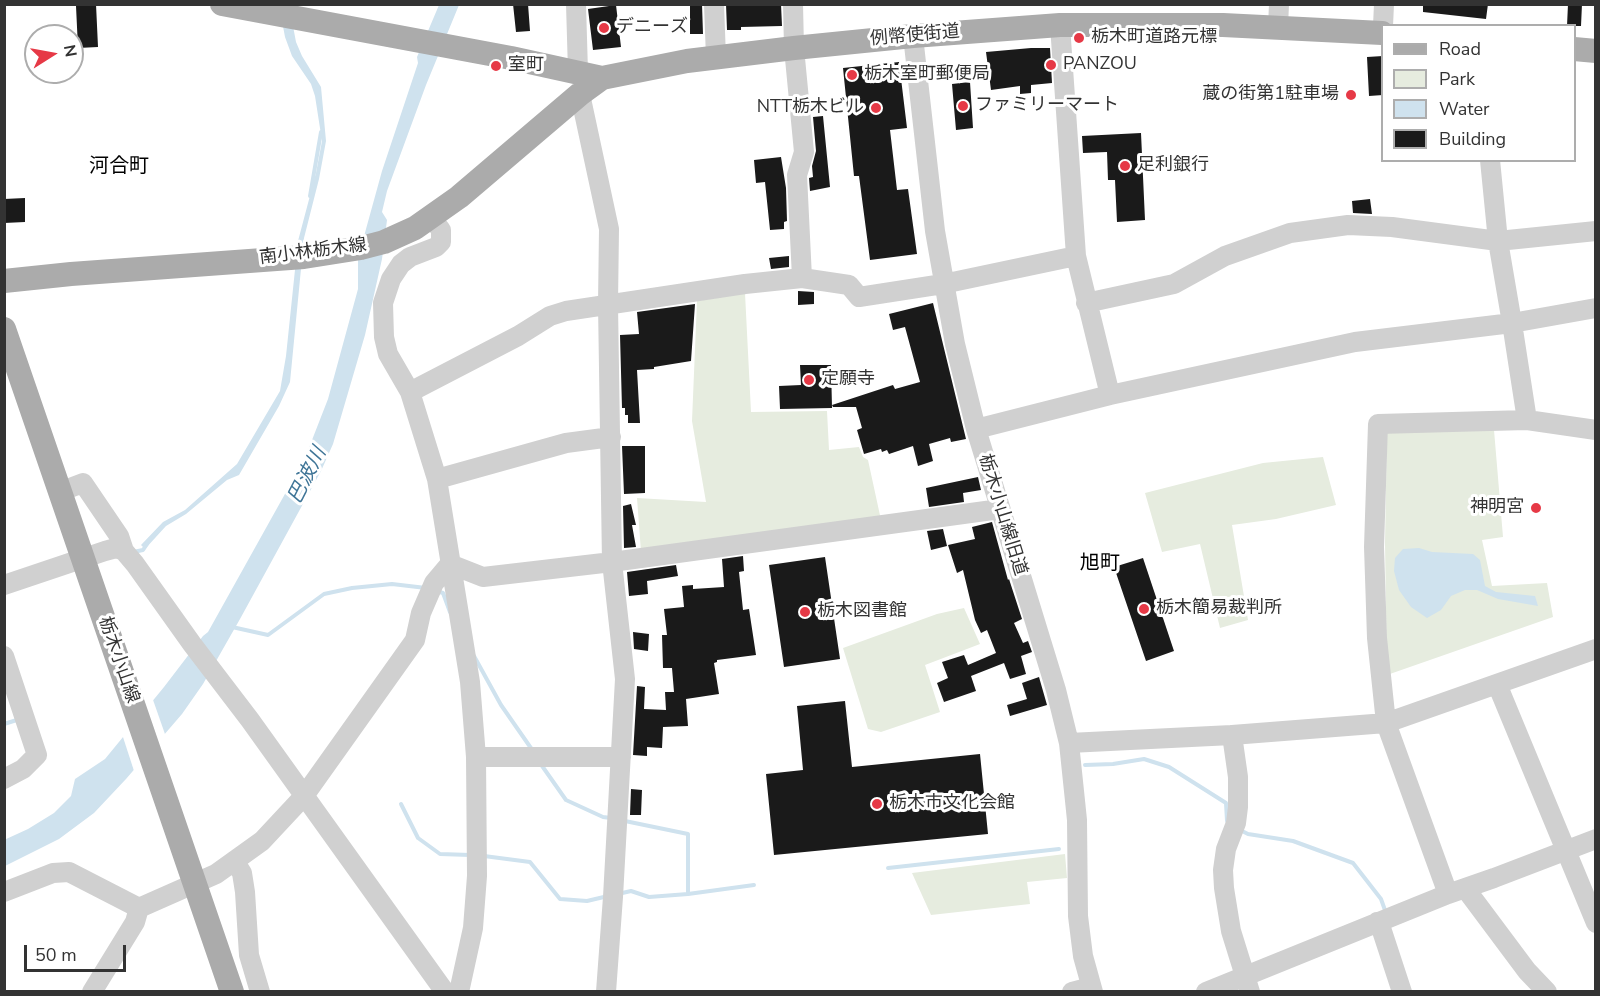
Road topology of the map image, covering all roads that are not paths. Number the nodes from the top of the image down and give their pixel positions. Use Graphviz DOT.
graph roads {
  1 [pos="222,4"];
  2 [pos="576,4"];
  3 [pos="714,4"];
  4 [pos="793,4"];
  5 [pos="1384,4"];
  6 [pos="280,13"];
  7 [pos="1279,16"];
  8 [pos="1069,18"];
  9 [pos="1383,24"];
  10 [pos="1381,33"];
  11 [pos="913,36"];
  12 [pos="794,48"];
  13 [pos="1576,49"];
  14 [pos="1596,51"];
  15 [pos="716,58"];
  16 [pos="602,78"];
  17 [pos="579,83"];
  18 [pos="1490,162"];
  19 [pos="431,217"];
  20 [pos="1596,231"];
  21 [pos="1498,241"];
  22 [pos="1076,256"];
  23 [pos="802,278"];
  24 [pos="4,281"];
  25 [pos="943,284"];
  26 [pos="1086,303"];
  27 [pos="608,304"];
  28 [pos="1596,308"];
  29 [pos="1512,323"];
  30 [pos="4,329"];
  31 [pos="410,392"];
  32 [pos="1110,395"];
  33 [pos="1527,420"];
  34 [pos="976,429"];
  35 [pos="1596,430"];
  36 [pos="611,437"];
  37 [pos="436,479"];
  38 [pos="62,491"];
  39 [pos="1000,509"];
  40 [pos="124,551"];
  41 [pos="83,558"];
  42 [pos="612,562"];
  43 [pos="450,564"];
  44 [pos="4,585"];
  45 [pos="1596,649"];
  46 [pos="4,656"];
  47 [pos="1497,684"];
  48 [pos="1386,723"];
  49 [pos="1232,735"];
  50 [pos="1069,743"];
  51 [pos="476,757"];
  52 [pos="621,758"];
  53 [pos="4,779"];
  54 [pos="304,796"];
  55 [pos="1596,839"];
  56 [pos="1565,850"];
  57 [pos="235,862"];
  58 [pos="195,885"];
  59 [pos="1456,891"];
  60 [pos="4,892"];
  61 [pos="139,908"];
  62 [pos="1384,919"];
  63 [pos="1596,923"];
  64 [pos="1248,983"];
  65 [pos="1085,990"];
  66 [pos="92,992"];
  67 [pos="232,992"];
  68 [pos="260,992"];
  69 [pos="445,992"];
  70 [pos="459,992"];
  71 [pos="606,992"];
  72 [pos="1206,992"];
  73 [pos="1402,992"];
  74 [pos="1547,992"];
  1 -- 6 [label="main road"];
  2 -- 17 [label="street"];
  3 -- 15 [label="street"];
  4 -- 12 [label="street"];
  5 -- 9 [label="street"];
  6 -- 17 [label="main road"];
  7 -- 8 [label="main road, 例幣使街道"];
  7 -- 10 [label="main road, 例幣使街道"];
  8 -- 11 [label="main road, 例幣使街道"];
  8 -- 22 [label="street"];
  11 -- 12 [label="main road, 例幣使街道"];
  11 -- 25 [label="street, 栃木小山線旧道"];
  12 -- 15 [label="main road, 例幣使街道"];
  12 -- 23 [label="street"];
  13 -- 14 [label="main road"];
  15 -- 16 [label="main road, 例幣使街道"];
  16 -- 17 [label="main road, 南小林栃木線"];
  17 -- 19 [label="main road, 南小林栃木線"];
  17 -- 27 [label="street"];
  18 -- 21 [label="street"];
  19 -- 24 [label="main road, 南小林栃木線"];
  19 -- 31 [label="street"];
  20 -- 21 [label="street"];
  21 -- 26 [label="street"];
  21 -- 29 [label="street"];
  22 -- 25 [label="street"];
  22 -- 26 [label="street"];
  23 -- 25 [label="street"];
  23 -- 27 [label="street"];
  25 -- 34 [label="street, 栃木小山線旧道"];
  26 -- 32 [label="street"];
  27 -- 31 [label="street"];
  27 -- 36 [label="street"];
  28 -- 29 [label="street"];
  29 -- 32 [label="street"];
  29 -- 33 [label="street"];
  30 -- 38 [label="main road, 栃木小山線"];
  31 -- 37 [label="street"];
  32 -- 34 [label="street"];
  33 -- 35 [label="street"];
  33 -- 48 [label="street"];
  34 -- 39 [label="street, 栃木小山線旧道"];
  36 -- 37 [label="street"];
  36 -- 42 [label="street"];
  37 -- 43 [label="street"];
  38 -- 40 [label="street"];
  38 -- 41 [label="main road, 栃木小山線"];
  39 -- 42 [label="street"];
  39 -- 50 [label="street, 栃木小山線旧道"];
  40 -- 41 [label="street"];
  40 -- 54 [label="street"];
  41 -- 44 [label="street"];
  41 -- 58 [label="main road, 栃木小山線"];
  42 -- 43 [label="street"];
  42 -- 52 [label="street"];
  43 -- 51 [label="street"];
  43 -- 54 [label="street"];
  45 -- 47 [label="street"];
  46 -- 53 [label="street"];
  47 -- 48 [label="street"];
  47 -- 56 [label="street"];
  48 -- 49 [label="street"];
  48 -- 59 [label="street"];
  49 -- 50 [label="street"];
  49 -- 64 [label="street"];
  50 -- 65 [label="street, 栃木小山線旧道"];
  51 -- 52 [label="street"];
  51 -- 70 [label="street"];
  52 -- 71 [label="street"];
  54 -- 57 [label="street"];
  54 -- 69 [label="street"];
  55 -- 56 [label="street"];
  56 -- 59 [label="street"];
  56 -- 63 [label="street"];
  57 -- 58 [label="street"];
  57 -- 68 [label="street"];
  58 -- 61 [label="street"];
  58 -- 67 [label="main road, 栃木小山線"];
  59 -- 62 [label="street"];
  59 -- 74 [label="street"];
  60 -- 61 [label="street"];
  61 -- 66 [label="street"];
  62 -- 64 [label="street"];
  62 -- 73 [label="street"];
  64 -- 72 [label="street"];
}
